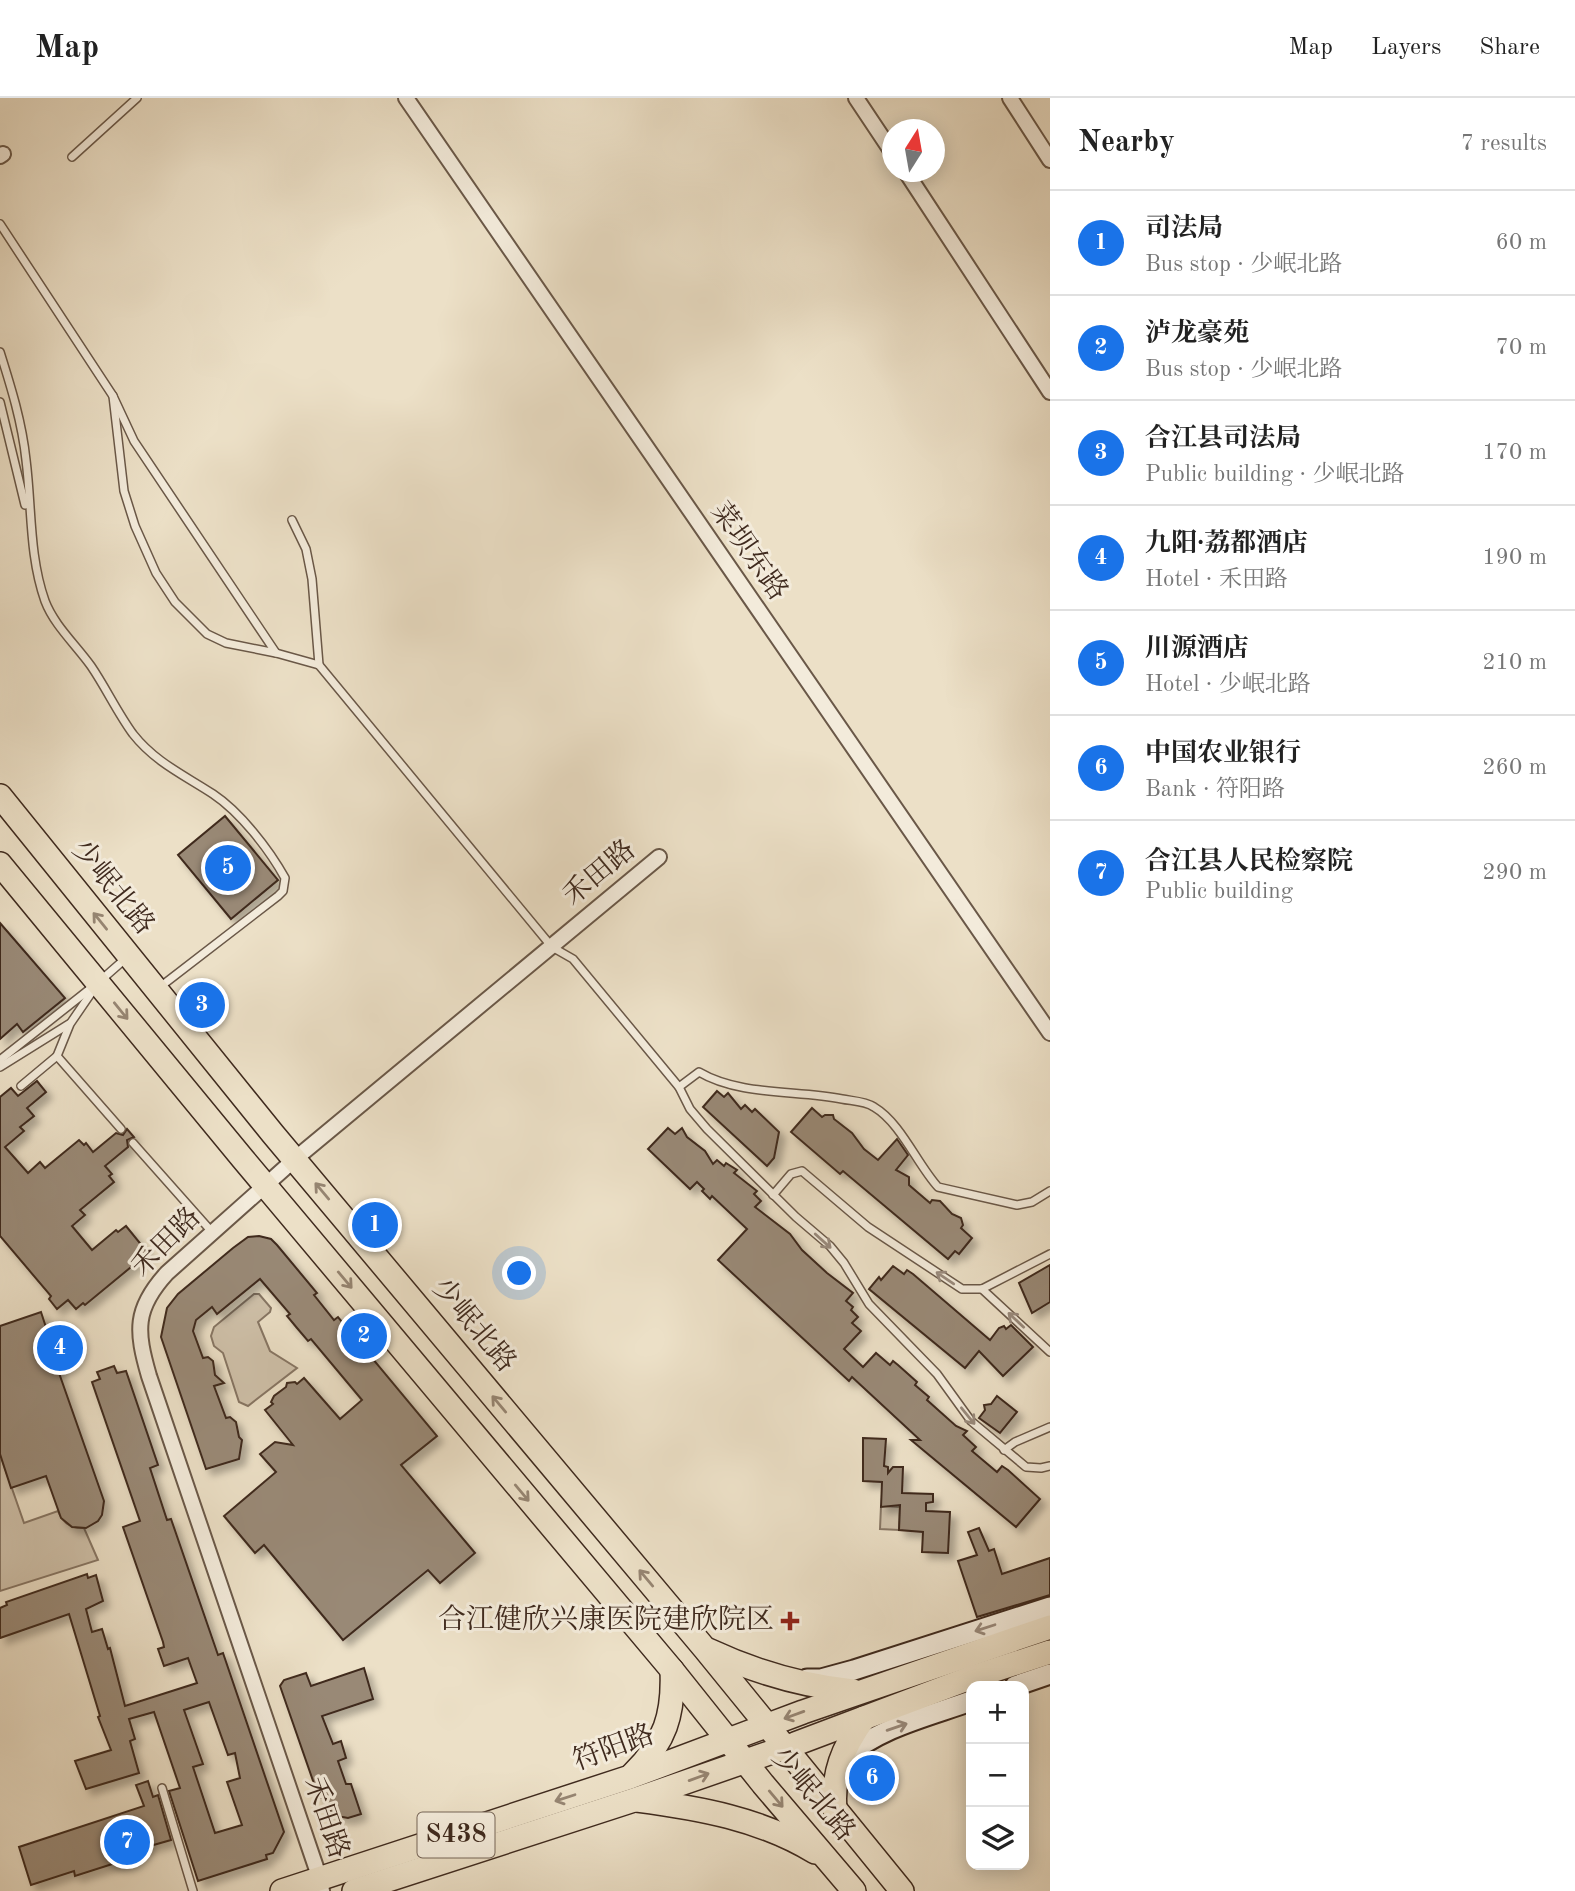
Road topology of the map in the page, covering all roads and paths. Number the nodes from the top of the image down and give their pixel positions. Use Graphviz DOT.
graph roads {
  1 [pos="137,98"];
  2 [pos="406,98"];
  3 [pos="856,98"];
  4 [pos="1010,98"];
  5 [pos="882,137"];
  6 [pos="72,157"];
  7 [pos="1050,160"];
  8 [pos="912,182"];
  9 [pos="0,223"];
  10 [pos="0,352"];
  11 [pos="1050,392"];
  12 [pos="113,396"];
  13 [pos="0,402"];
  14 [pos="292,520"];
  15 [pos="29,523"];
  16 [pos="276,653"];
  17 [pos="319,665"];
  18 [pos="0,796"];
  19 [pos="659,857"];
  20 [pos="0,864"];
  21 [pos="552,947"];
  22 [pos="129,956"];
  23 [pos="98,983"];
  24 [pos="157,989"];
  25 [pos="70,1024"];
  26 [pos="1050,1033"];
  27 [pos="57,1056"];
  28 [pos="0,1060"];
  29 [pos="0,1067"];
  30 [pos="21,1086"];
  31 [pos="679,1087"];
  32 [pos="121,1129"];
  33 [pos="133,1143"];
  34 [pos="295,1159"];
  35 [pos="266,1185"];
  36 [pos="1050,1191"];
  37 [pos="773,1195"];
  38 [pos="212,1232"];
  39 [pos="1050,1254"];
  40 [pos="982,1289"];
  41 [pos="1050,1352"];
  42 [pos="1050,1427"];
  43 [pos="1004,1450"];
  44 [pos="1050,1466"];
  45 [pos="624,1551"];
  46 [pos="593,1577"];
  47 [pos="1050,1607"];
  48 [pos="1050,1627"];
  49 [pos="705,1649"];
  50 [pos="1050,1652"];
  51 [pos="672,1670"];
  52 [pos="793,1679"];
  53 [pos="1048,1679"];
  54 [pos="1029,1683"];
  55 [pos="859,1692"];
  56 [pos="966,1703"];
  57 [pos="864,1718"];
  58 [pos="765,1726"];
  59 [pos="727,1740"];
  60 [pos="784,1748"];
  61 [pos="744,1760"];
  62 [pos="839,1762"];
  63 [pos="630,1777"];
  64 [pos="162,1788"];
  65 [pos="634,1800"];
  66 [pos="835,1810"];
  67 [pos="827,1859"];
  68 [pos="324,1887"];
  69 [pos="193,1891"];
  70 [pos="282,1891"];
  71 [pos="354,1891"];
  72 [pos="854,1891"];
  73 [pos="902,1891"];
  1 -- 6 [label="lane"];
  2 -- 26 [label="street, 菜坝东路"];
  3 -- 5 [label="street"];
  4 -- 7 [label="street"];
  8 -- 11 [label="street"];
  9 -- 12 [label="lane"];
  10 -- 15 [label="lane"];
  12 -- 16 [label="lane"];
  12 -- 16 [label="lane"];
  13 -- 15 [label="lane"];
  14 -- 17 [label="lane"];
  15 -- 24 [label="lane"];
  16 -- 17 [label="lane"];
  17 -- 21 [label="lane"];
  22 -- 18 [label="main road, 少岷北路, one-way"];
  19 -- 21 [label="street, 禾田路"];
  20 -- 23 [label="main road, 少岷北路"];
  21 -- 31 [label="lane"];
  21 -- 34 [label="street, 禾田路"];
  22 -- 23 [label="lane"];
  22 -- 24 [label="main road, 少岷北路"];
  23 -- 25 [label="lane"];
  23 -- 28 [label="lane"];
  23 -- 35 [label="main road, 少岷北路, one-way"];
  24 -- 34 [label="main road, 少岷北路"];
  25 -- 27 [label="lane"];
  25 -- 29 [label="lane"];
  27 -- 30 [label="lane"];
  27 -- 32 [label="lane"];
  31 -- 36 [label="lane"];
  31 -- 37 [label="lane"];
  33 -- 38 [label="lane"];
  34 -- 35 [label="street, 禾田路"];
  45 -- 34 [label="main road, 少岷北路, one-way"];
  35 -- 38 [label="street, 禾田路"];
  35 -- 46 [label="main road, 少岷北路, one-way"];
  40 -- 37 [label="lane, one-way"];
  37 -- 43 [label="lane, one-way"];
  38 -- 68 [label="street, 禾田路"];
  39 -- 40 [label="lane"];
  41 -- 40 [label="lane, one-way"];
  42 -- 43 [label="lane"];
  43 -- 44 [label="lane"];
  45 -- 46 [label="main road"];
  49 -- 45 [label="main road, 少岷北路, one-way"];
  46 -- 51 [label="main road, 少岷北路"];
  47 -- 52 [label="street, one-way"];
  48 -- 55 [label="main road, 符阳路 / S438"];
  49 -- 52 [label="main road"];
  49 -- 58 [label="main road, 少岷北路"];
  50 -- 57 [label="main road, 符阳路 / S438"];
  51 -- 59 [label="main road, 少岷北路"];
  51 -- 63 [label="main road"];
  52 -- 55 [label="main road"];
  53 -- 54 [label="street"];
  55 -- 58 [label="main road, 符阳路 / S438, one-way"];
  62 -- 56 [label="street, one-way"];
  57 -- 60 [label="main road, 符阳路 / S438"];
  57 -- 62 [label="main road"];
  58 -- 59 [label="main road, 符阳路 / S438"];
  58 -- 60 [label="main road, 少岷北路"];
  59 -- 61 [label="main road, 少岷北路"];
  59 -- 63 [label="main road, 符阳路 / S438"];
  60 -- 61 [label="main road, 符阳路 / S438"];
  60 -- 66 [label="main road, 少岷北路"];
  65 -- 61 [label="main road, 符阳路 / S438, one-way"];
  61 -- 67 [label="main road, 少岷北路, one-way"];
  62 -- 66 [label="main road"];
  63 -- 68 [label="main road, 符阳路 / S438, one-way"];
  64 -- 69 [label="lane"];
  65 -- 67 [label="main road"];
  65 -- 71 [label="main road, 符阳路 / S438"];
  66 -- 73 [label="main road, 少岷北路"];
  67 -- 72 [label="main road, 少岷北路"];
  68 -- 70 [label="main road, 符阳路 / S438"];
}
